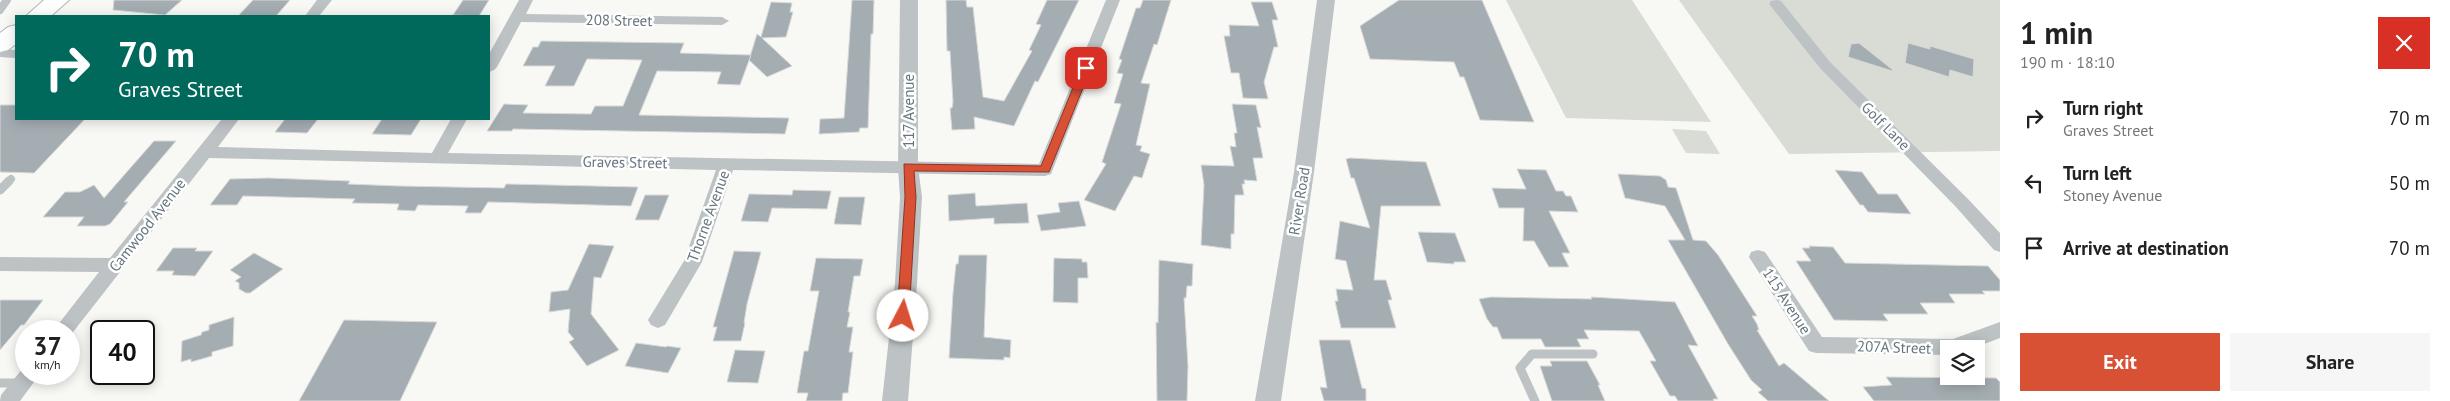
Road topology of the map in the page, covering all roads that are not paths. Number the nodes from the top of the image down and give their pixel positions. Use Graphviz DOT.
graph roads {
  1 [pos="7,0"];
  2 [pos="58,0"];
  3 [pos="325,0"];
  4 [pos="526,0"];
  5 [pos="909,0"];
  6 [pos="1113,0"];
  7 [pos="1326,0"];
  8 [pos="1775,2"];
  9 [pos="0,10"];
  10 [pos="38,15"];
  11 [pos="313,15"];
  12 [pos="516,18"];
  13 [pos="722,21"];
  14 [pos="15,33"];
  15 [pos="0,45"];
  16 [pos="0,53"];
  17 [pos="15,54"];
  18 [pos="490,64"];
  19 [pos="230,120"];
  20 [pos="458,120"];
  21 [pos="205,152"];
  22 [pos="437,159"];
  23 [pos="727,164"];
  24 [pos="908,167"];
  25 [pos="11,179"];
  26 [pos="0,190"];
  27 [pos="2000,245"];
  28 [pos="1758,257"];
  29 [pos="0,264"];
  30 [pos="116,265"];
  31 [pos="73,320"];
  32 [pos="658,320"];
  33 [pos="2000,330"];
  34 [pos="1816,345"];
  35 [pos="1593,354"];
  36 [pos="15,380"];
  37 [pos="0,383"];
  38 [pos="21,385"];
  39 [pos="8,401"];
  40 [pos="895,401"];
  41 [pos="1268,401"];
  42 [pos="1534,401"];
  1 -- 9 [label="lane"];
  2 -- 10 [label="highway"];
  3 -- 11 [label="street"];
  4 -- 12 [label="street"];
  5 -- 24 [label="street, 117 Avenue"];
  6 -- 24 [label="street, Graves Street"];
  7 -- 41 [label="street, River Road"];
  8 -- 27 [label="street, Golf Lane"];
  12 -- 13 [label="street, 208 Street"];
  12 -- 18 [label="street"];
  14 -- 15 [label="highway"];
  16 -- 17 [label="lane"];
  19 -- 21 [label="street, Camwood Avenue"];
  20 -- 22 [label="street"];
  21 -- 22 [label="street, Graves Street"];
  21 -- 30 [label="street, Camwood Avenue"];
  22 -- 23 [label="street, Graves Street"];
  23 -- 24 [label="street, Graves Street"];
  23 -- 32 [label="street, Thorne Avenue"];
  24 -- 40 [label="street, 117 Avenue"];
  25 -- 26 [label="lane"];
  28 -- 34 [label="street, 115 Avenue"];
  29 -- 30 [label="street"];
  30 -- 31 [label="street, Camwood Avenue"];
  33 -- 34 [label="street, 207A Street"];
  35 -- 42 [label="lane"];
  36 -- 37 [label="lane"];
  38 -- 39 [label="street"];
}
